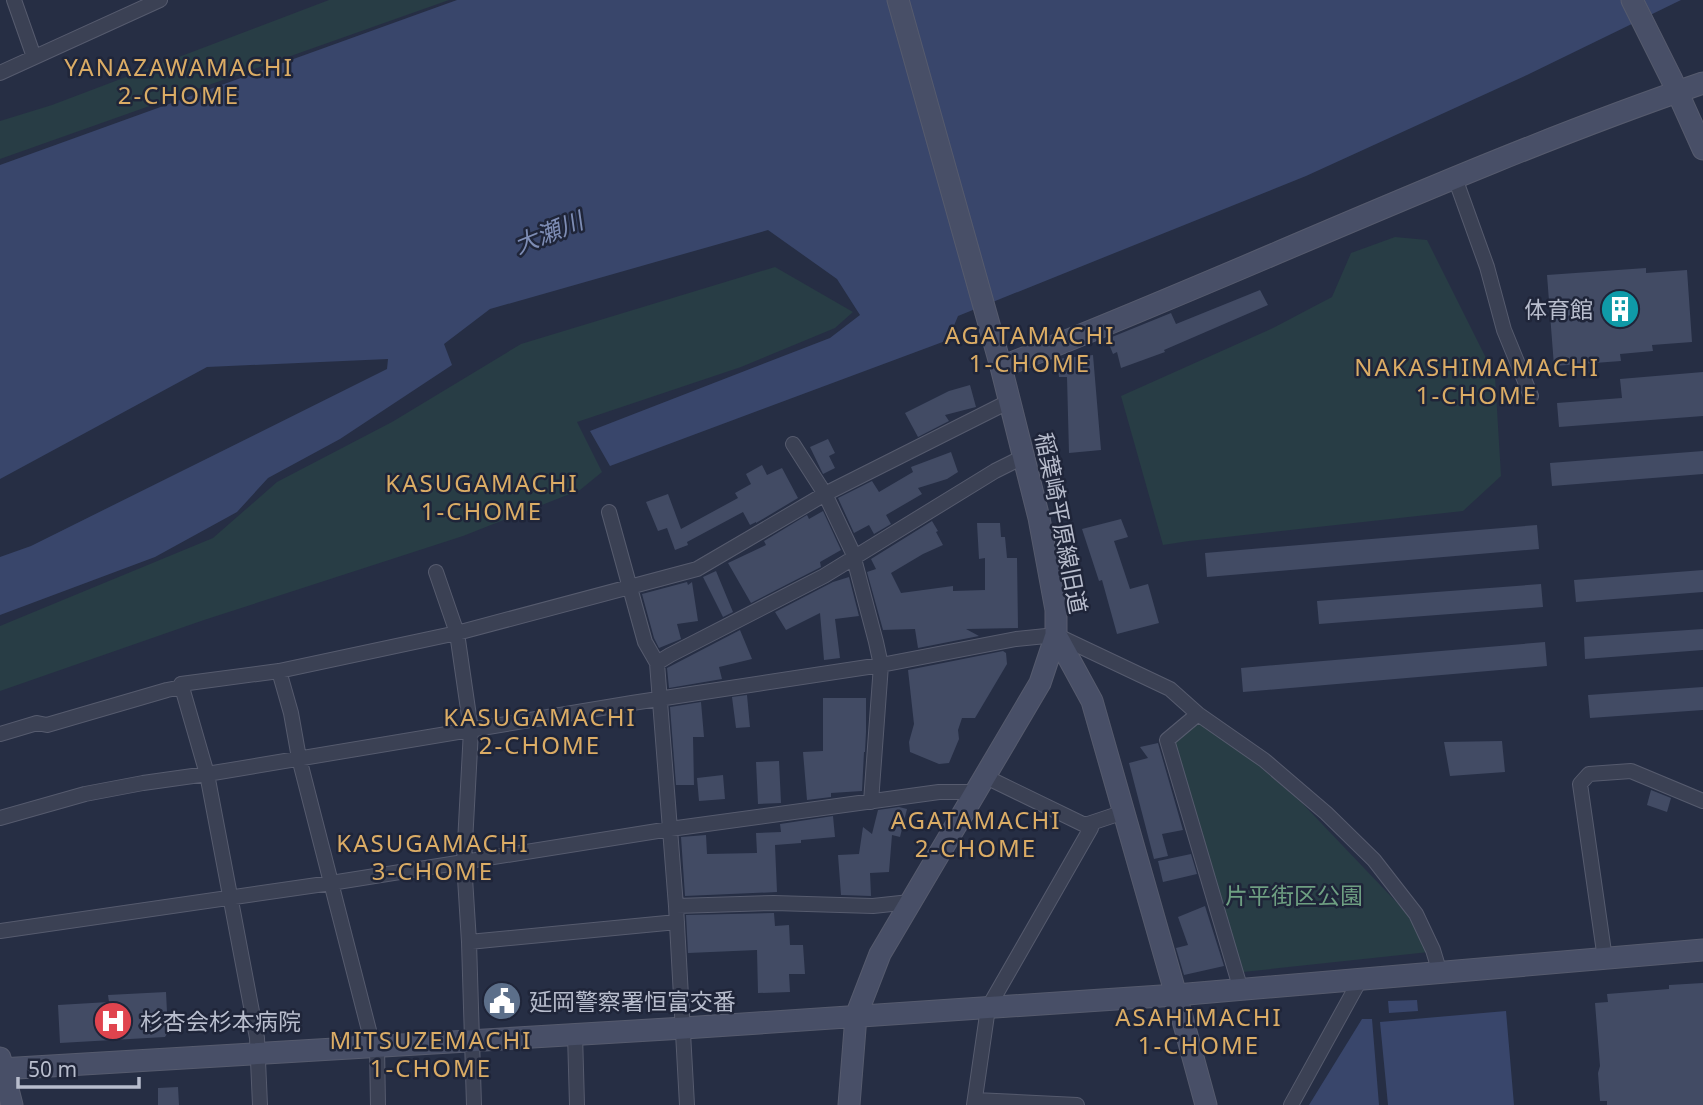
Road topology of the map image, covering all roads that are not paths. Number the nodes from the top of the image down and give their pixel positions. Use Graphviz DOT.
graph roads {
  1 [pos="14,0"];
  2 [pos="160,0"];
  3 [pos="898,0"];
  4 [pos="1632,0"];
  5 [pos="34,57"];
  6 [pos="0,73"];
  7 [pos="1703,83"];
  8 [pos="1674,86"];
  9 [pos="1701,143"];
  10 [pos="1455,178"];
  11 [pos="1001,367"];
  12 [pos="1531,396"];
  13 [pos="1010,401"];
  14 [pos="793,444"];
  15 [pos="1023,457"];
  16 [pos="825,494"];
  17 [pos="609,512"];
  18 [pos="854,558"];
  19 [pos="436,572"];
  20 [pos="630,587"];
  21 [pos="457,633"];
  22 [pos="1056,635"];
  23 [pos="657,663"];
  24 [pos="881,665"];
  25 [pos="279,671"];
  26 [pos="182,687"];
  27 [pos="661,698"];
  28 [pos="1198,714"];
  29 [pos="471,730"];
  30 [pos="0,734"];
  31 [pos="299,758"];
  32 [pos="207,774"];
  33 [pos="981,785"];
  34 [pos="1703,801"];
  35 [pos="871,802"];
  36 [pos="1124,812"];
  37 [pos="0,818"];
  38 [pos="1085,825"];
  39 [pos="670,829"];
  40 [pos="464,862"];
  41 [pos="331,883"];
  42 [pos="231,897"];
  43 [pos="910,902"];
  44 [pos="676,906"];
  45 [pos="677,922"];
  46 [pos="0,931"];
  47 [pos="468,942"];
  48 [pos="1703,950"];
  49 [pos="1605,959"];
  50 [pos="1440,973"];
  51 [pos="1360,980"];
  52 [pos="1241,990"];
  53 [pos="1176,995"];
  54 [pos="988,1008"];
  55 [pos="856,1016"];
  56 [pos="684,1028"];
  57 [pos="575,1034"];
  58 [pos="473,1040"];
  59 [pos="375,1046"];
  60 [pos="259,1053"];
  61 [pos="1,1065"];
  62 [pos="974,1103"];
  63 [pos="12,1105"];
  64 [pos="260,1105"];
  65 [pos="378,1105"];
  66 [pos="474,1105"];
  67 [pos="577,1105"];
  68 [pos="688,1105"];
  69 [pos="849,1105"];
  70 [pos="1077,1105"];
  71 [pos="1206,1105"];
  72 [pos="1292,1105"];
  1 -- 5 [label="street"];
  2 -- 5 [label="street"];
  3 -- 11 [label="street, 稲葉崎平原線旧道"];
  4 -- 8 [label="street"];
  5 -- 6 [label="street"];
  7 -- 8 [label="street"];
  8 -- 9 [label="street"];
  8 -- 10 [label="street"];
  10 -- 11 [label="street"];
  10 -- 12 [label="street"];
  11 -- 13 [label="street, 稲葉崎平原線旧道"];
  13 -- 15 [label="street, 稲葉崎平原線旧道"];
  13 -- 16 [label="street"];
  14 -- 16 [label="street"];
  15 -- 18 [label="street"];
  15 -- 22 [label="street, 稲葉崎平原線旧道"];
  16 -- 18 [label="street"];
  16 -- 20 [label="street"];
  17 -- 20 [label="street"];
  18 -- 23 [label="street"];
  18 -- 24 [label="street"];
  19 -- 21 [label="street"];
  20 -- 21 [label="street"];
  20 -- 23 [label="street"];
  21 -- 25 [label="street"];
  21 -- 29 [label="street"];
  22 -- 24 [label="street"];
  22 -- 28 [label="street"];
  22 -- 33 [label="street, 稲葉崎平原線旧道"];
  22 -- 36 [label="street"];
  23 -- 27 [label="street"];
  24 -- 27 [label="street"];
  24 -- 35 [label="street"];
  25 -- 26 [label="street"];
  25 -- 31 [label="street"];
  26 -- 30 [label="street"];
  26 -- 32 [label="street"];
  27 -- 29 [label="street"];
  27 -- 39 [label="street"];
  28 -- 50 [label="street"];
  28 -- 52 [label="street"];
  29 -- 31 [label="street"];
  29 -- 40 [label="street"];
  31 -- 32 [label="street"];
  31 -- 41 [label="street"];
  32 -- 37 [label="street"];
  32 -- 42 [label="street"];
  33 -- 35 [label="street"];
  33 -- 38 [label="street"];
  33 -- 43 [label="street, 稲葉崎平原線旧道"];
  34 -- 49 [label="street"];
  35 -- 39 [label="street"];
  36 -- 38 [label="street"];
  36 -- 53 [label="street"];
  38 -- 54 [label="street"];
  39 -- 40 [label="street"];
  39 -- 44 [label="street"];
  40 -- 41 [label="street"];
  40 -- 47 [label="street"];
  41 -- 42 [label="street"];
  41 -- 59 [label="street"];
  42 -- 46 [label="street"];
  42 -- 60 [label="street"];
  43 -- 44 [label="street"];
  43 -- 55 [label="street, 稲葉崎平原線旧道"];
  44 -- 45 [label="street"];
  45 -- 47 [label="street"];
  45 -- 56 [label="street"];
  47 -- 58 [label="street"];
  48 -- 49 [label="street"];
  49 -- 50 [label="street"];
  50 -- 51 [label="street"];
  51 -- 52 [label="street"];
  51 -- 72 [label="street"];
  52 -- 53 [label="street"];
  53 -- 54 [label="street"];
  53 -- 71 [label="street"];
  54 -- 55 [label="street"];
  54 -- 62 [label="street"];
  55 -- 56 [label="street"];
  55 -- 69 [label="street, 稲葉崎平原線旧道"];
  56 -- 57 [label="street"];
  56 -- 68 [label="street"];
  57 -- 58 [label="street"];
  57 -- 67 [label="street"];
  58 -- 59 [label="street"];
  58 -- 66 [label="street"];
  59 -- 60 [label="street"];
  59 -- 65 [label="street"];
  60 -- 61 [label="street"];
  60 -- 64 [label="street"];
  61 -- 63 [label="street"];
  62 -- 70 [label="street"];
}
